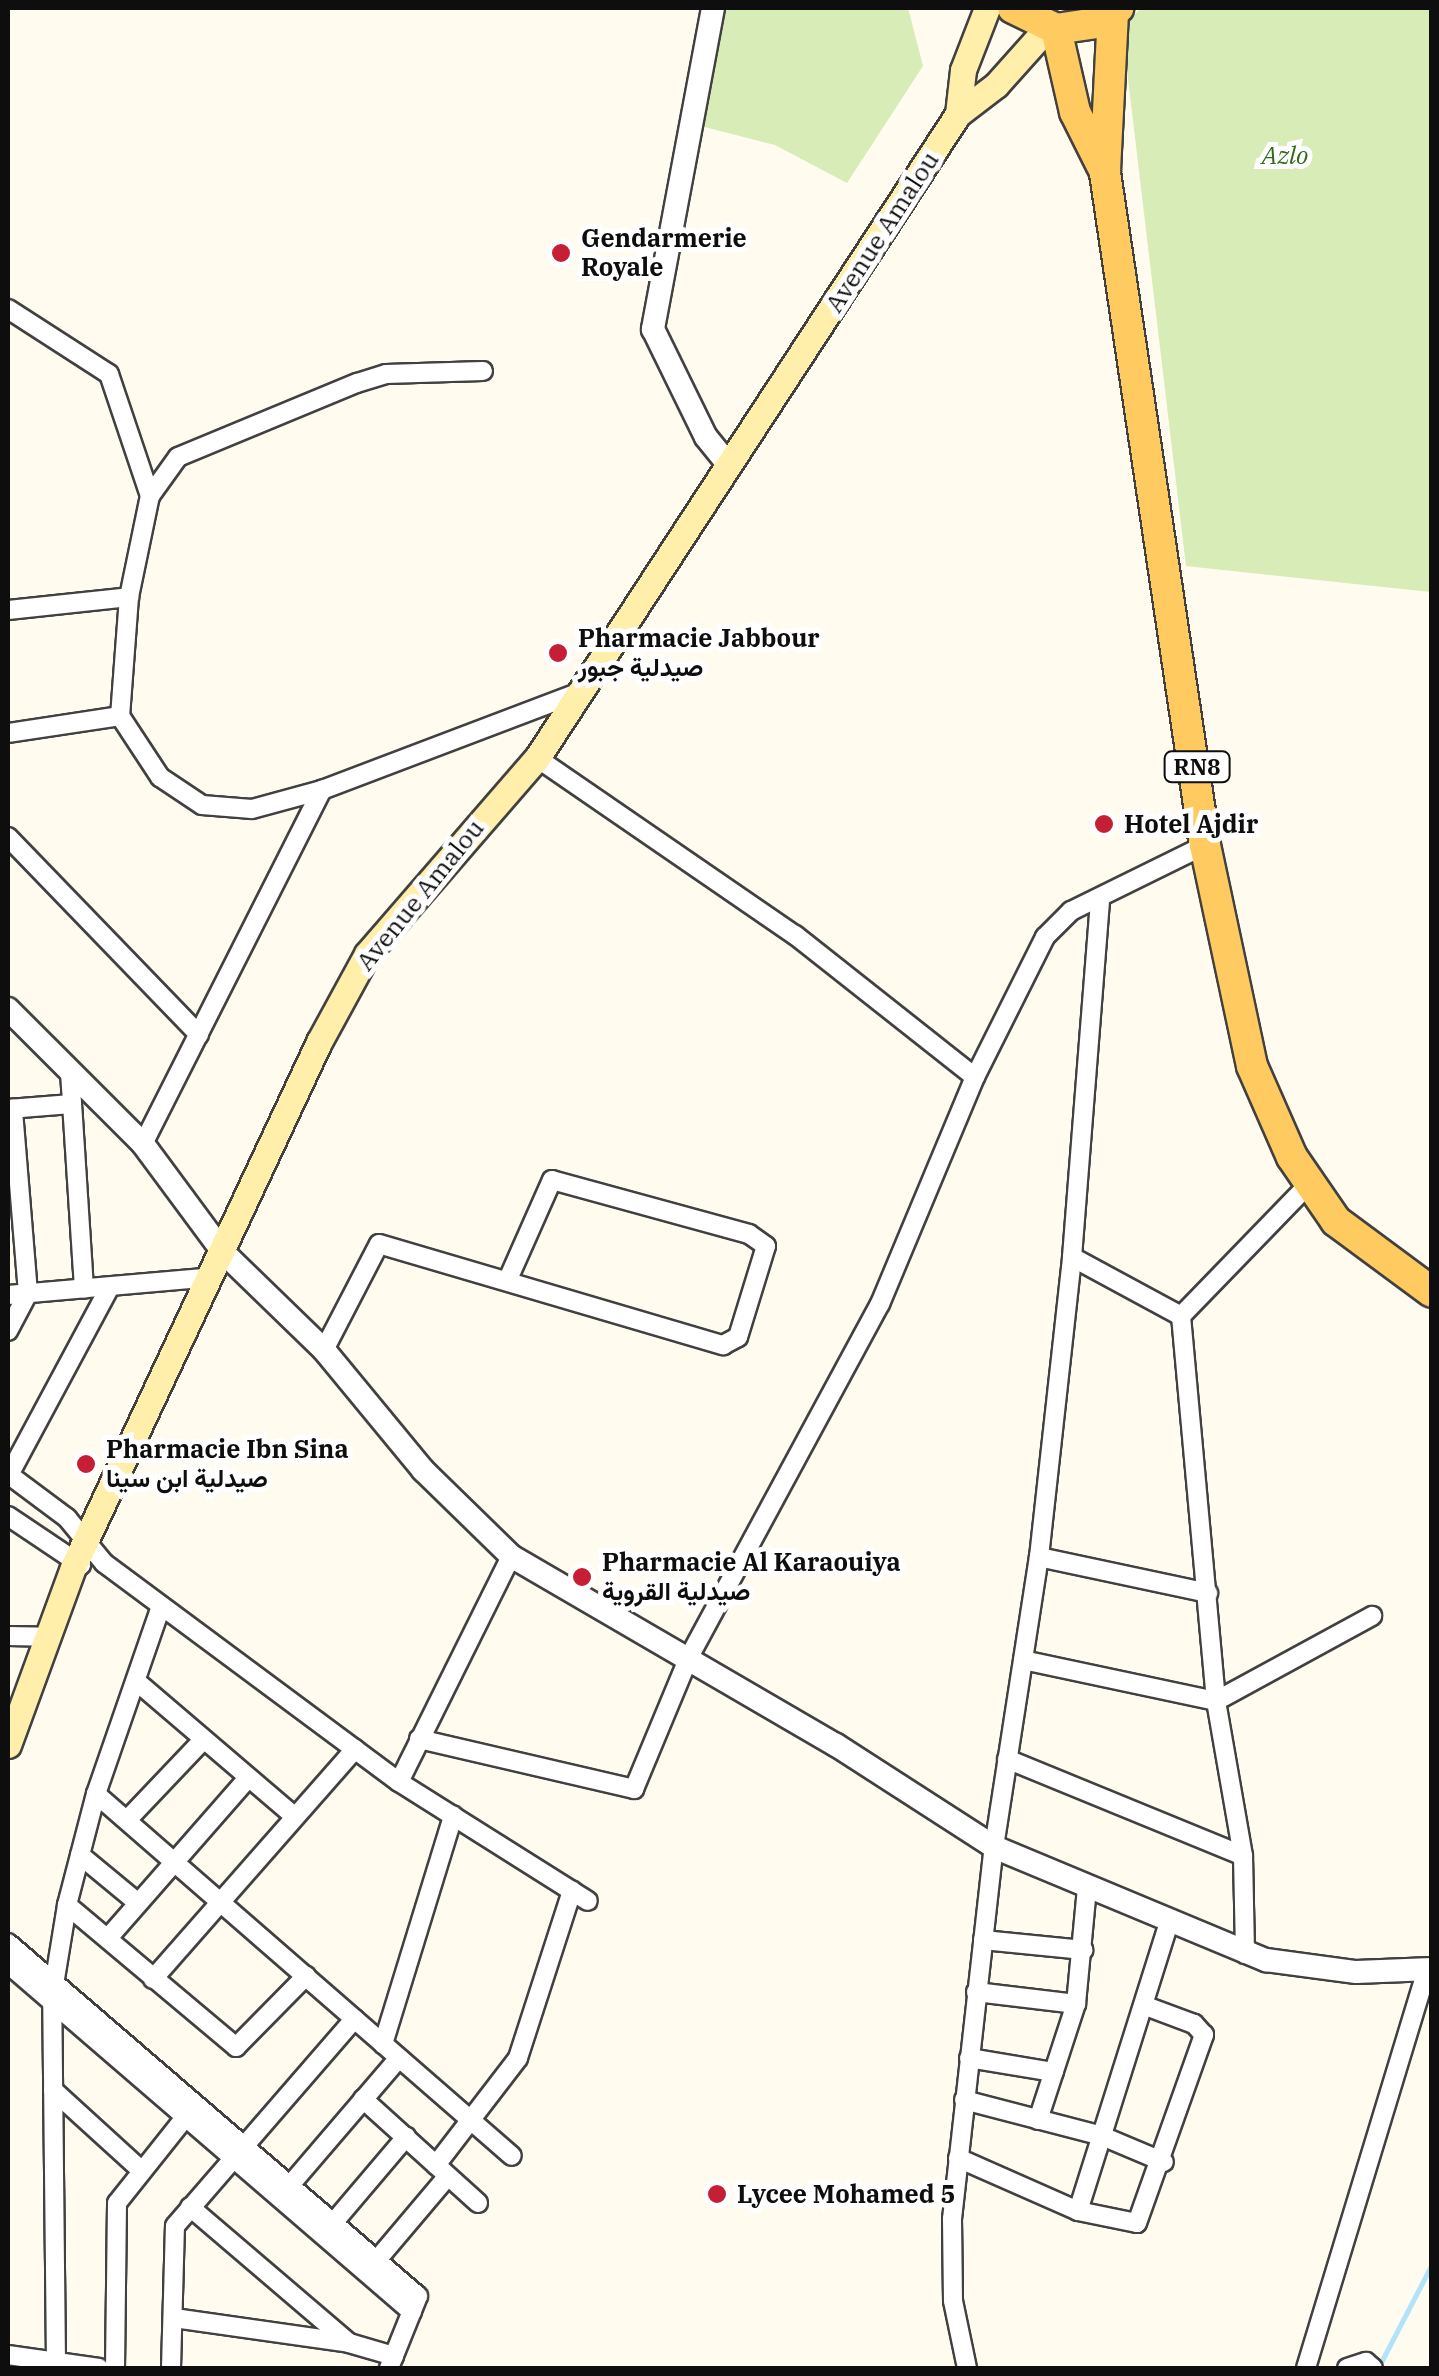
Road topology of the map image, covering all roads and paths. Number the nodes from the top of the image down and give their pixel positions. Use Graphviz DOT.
graph roads {
  1 [pos="713,8"];
  2 [pos="988,8"];
  3 [pos="1013,8"];
  4 [pos="1116,10"];
  5 [pos="1051,28"];
  6 [pos="958,114"];
  7 [pos="1105,173"];
  8 [pos="8,309"];
  9 [pos="483,371"];
  10 [pos="730,466"];
  11 [pos="150,496"];
  12 [pos="129,597"];
  13 [pos="8,610"];
  14 [pos="578,693"];
  15 [pos="120,716"];
  16 [pos="8,732"];
  17 [pos="537,758"];
  18 [pos="322,790"];
  19 [pos="8,837"];
  20 [pos="1206,845"];
  21 [pos="1100,898"];
  22 [pos="8,1008"];
  23 [pos="199,1035"];
  24 [pos="70,1072"];
  25 [pos="976,1078"];
  26 [pos="72,1104"];
  27 [pos="10,1109"];
  28 [pos="143,1144"];
  29 [pos="1308,1185"];
  30 [pos="223,1252"];
  31 [pos="1072,1257"];
  32 [pos="509,1277"];
  33 [pos="212,1278"];
  34 [pos="110,1287"];
  35 [pos="84,1289"];
  36 [pos="1432,1292"];
  37 [pos="28,1293"];
  38 [pos="8,1295"];
  39 [pos="1181,1316"];
  40 [pos="8,1331"];
  41 [pos="324,1350"];
  42 [pos="8,1475"];
  43 [pos="8,1516"];
  44 [pos="96,1553"];
  45 [pos="510,1556"];
  46 [pos="1039,1557"];
  47 [pos="74,1565"];
  48 [pos="1208,1593"];
  49 [pos="161,1606"];
  50 [pos="1372,1616"];
  51 [pos="8,1636"];
  52 [pos="47,1637"];
  53 [pos="689,1657"];
  54 [pos="1023,1660"];
  55 [pos="136,1681"];
  56 [pos="1216,1701"];
  57 [pos="419,1738"];
  58 [pos="203,1740"];
  59 [pos="8,1745"];
  60 [pos="355,1749"];
  61 [pos="1007,1758"];
  62 [pos="247,1779"];
  63 [pos="399,1782"];
  64 [pos="96,1794"];
  65 [pos="453,1816"];
  66 [pos="295,1817"];
  67 [pos="128,1819"];
  68 [pos="994,1846"];
  69 [pos="80,1855"];
  70 [pos="1242,1856"];
  71 [pos="176,1863"];
  72 [pos="1087,1888"];
  73 [pos="221,1902"];
  74 [pos="138,1903"];
  75 [pos="67,1905"];
  76 [pos="1170,1922"];
  77 [pos="108,1938"];
  78 [pos="983,1940"];
  79 [pos="8,1943"];
  80 [pos="1084,1950"];
  81 [pos="1246,1954"];
  82 [pos="8,1964"];
  83 [pos="1429,1970"];
  84 [pos="306,1976"];
  85 [pos="153,1979"];
  86 [pos="54,1987"];
  87 [pos="976,1992"];
  88 [pos="1076,2004"];
  89 [pos="1142,2005"];
  90 [pos="354,2019"];
  91 [pos="383,2044"];
  92 [pos="399,2058"];
  93 [pos="968,2058"];
  94 [pos="1054,2072"];
  95 [pos="53,2090"];
  96 [pos="363,2099"];
  97 [pos="964,2100"];
  98 [pos="188,2115"];
  99 [pos="1038,2120"];
  100 [pos="472,2122"];
  101 [pos="1102,2136"];
  102 [pos="406,2138"];
  103 [pos="241,2151"];
  104 [pos="512,2156"];
  105 [pos="958,2158"];
  106 [pos="1164,2162"];
  107 [pos="141,2170"];
  108 [pos="442,2170"];
  109 [pos="291,2184"];
  110 [pos="478,2203"];
  111 [pos="190,2207"];
  112 [pos="1078,2211"];
  113 [pos="329,2228"];
  114 [pos="372,2266"];
  115 [pos="174,2318"];
  116 [pos="348,2343"];
  117 [pos="8,2355"];
  118 [pos="56,2362"];
  119 [pos="392,2362"];
  120 [pos="1372,2366"];
  121 [pos="99,2368"];
  122 [pos="114,2368"];
  123 [pos="171,2368"];
  124 [pos="966,2368"];
  125 [pos="1306,2368"];
  126 [pos="1347,2368"];
  1 -- 10 [label="street"];
  2 -- 6 [label="main road"];
  3 -- 5 [label="main road"];
  4 -- 5 [label="main road, RN8"];
  4 -- 7 [label="main road, RN8"];
  5 -- 6 [label="main road"];
  5 -- 7 [label="main road, RN8"];
  6 -- 10 [label="main road, Avenue Amalou"];
  7 -- 20 [label="main road, RN8"];
  8 -- 11 [label="street"];
  9 -- 11 [label="street"];
  10 -- 14 [label="main road, Avenue Amalou"];
  11 -- 12 [label="street"];
  12 -- 13 [label="street"];
  12 -- 15 [label="street"];
  14 -- 17 [label="main road, Avenue Amalou"];
  14 -- 18 [label="street"];
  15 -- 16 [label="street"];
  15 -- 18 [label="street"];
  17 -- 25 [label="street"];
  17 -- 30 [label="main road, Avenue Amalou"];
  18 -- 23 [label="street"];
  19 -- 23 [label="street"];
  20 -- 21 [label="street"];
  20 -- 29 [label="main road, RN8"];
  21 -- 25 [label="street"];
  21 -- 31 [label="street"];
  22 -- 24 [label="street"];
  23 -- 28 [label="street"];
  24 -- 26 [label="street"];
  24 -- 28 [label="street"];
  25 -- 53 [label="street"];
  26 -- 27 [label="street"];
  26 -- 35 [label="street"];
  27 -- 37 [label="street"];
  28 -- 30 [label="street"];
  29 -- 36 [label="main road, RN8"];
  29 -- 39 [label="street"];
  30 -- 33 [label="main road, Avenue Amalou"];
  30 -- 41 [label="street"];
  31 -- 39 [label="street"];
  31 -- 46 [label="street"];
  32 -- 32 [label="street"];
  32 -- 41 [label="street"];
  33 -- 34 [label="street"];
  33 -- 44 [label="main road, Avenue Amalou"];
  34 -- 35 [label="street"];
  34 -- 42 [label="street"];
  35 -- 37 [label="street"];
  37 -- 38 [label="street"];
  37 -- 40 [label="street"];
  39 -- 48 [label="street"];
  41 -- 45 [label="street"];
  42 -- 44 [label="street"];
  43 -- 47 [label="street"];
  44 -- 47 [label="main road, Avenue Amalou"];
  44 -- 49 [label="street"];
  45 -- 53 [label="street"];
  45 -- 57 [label="street"];
  46 -- 48 [label="street"];
  46 -- 54 [label="street"];
  47 -- 52 [label="main road, Avenue Amalou"];
  48 -- 56 [label="street"];
  49 -- 55 [label="street"];
  49 -- 60 [label="street"];
  50 -- 56 [label="street"];
  51 -- 52 [label="street"];
  52 -- 59 [label="main road, Avenue Amalou"];
  53 -- 57 [label="street"];
  53 -- 68 [label="street"];
  54 -- 56 [label="street"];
  54 -- 61 [label="street"];
  55 -- 58 [label="street"];
  55 -- 64 [label="street"];
  56 -- 70 [label="street"];
  57 -- 63 [label="street"];
  58 -- 62 [label="street"];
  58 -- 67 [label="street"];
  60 -- 63 [label="street"];
  60 -- 66 [label="street"];
  61 -- 68 [label="street"];
  61 -- 70 [label="street"];
  62 -- 66 [label="street"];
  62 -- 71 [label="street"];
  63 -- 65 [label="street"];
  64 -- 67 [label="street"];
  64 -- 69 [label="street"];
  65 -- 91 [label="street"];
  65 -- 100 [label="street"];
  66 -- 73 [label="street"];
  67 -- 71 [label="street"];
  68 -- 72 [label="street"];
  68 -- 78 [label="street"];
  69 -- 74 [label="street"];
  69 -- 75 [label="street"];
  70 -- 81 [label="street"];
  71 -- 73 [label="street"];
  71 -- 74 [label="street"];
  72 -- 76 [label="street"];
  72 -- 80 [label="street"];
  73 -- 84 [label="street"];
  73 -- 85 [label="street"];
  74 -- 77 [label="street"];
  75 -- 77 [label="street"];
  75 -- 86 [label="street"];
  76 -- 81 [label="street"];
  76 -- 89 [label="street"];
  77 -- 85 [label="street"];
  78 -- 80 [label="street"];
  78 -- 87 [label="street"];
  79 -- 86 [label="street"];
  80 -- 88 [label="street"];
  81 -- 83 [label="street"];
  82 -- 86 [label="street"];
  83 -- 125 [label="street"];
  84 -- 85 [label="street"];
  84 -- 90 [label="street"];
  86 -- 95 [label="street"];
  86 -- 98 [label="street"];
  86 -- 103 [label="street"];
  87 -- 88 [label="street"];
  87 -- 93 [label="street"];
  88 -- 94 [label="street"];
  89 -- 101 [label="street"];
  89 -- 106 [label="street"];
  90 -- 91 [label="street"];
  90 -- 103 [label="street"];
  91 -- 92 [label="street"];
  92 -- 96 [label="street"];
  92 -- 100 [label="street"];
  93 -- 94 [label="street"];
  93 -- 97 [label="street"];
  94 -- 99 [label="street"];
  95 -- 107 [label="street"];
  95 -- 118 [label="street"];
  96 -- 102 [label="street"];
  96 -- 109 [label="street"];
  97 -- 99 [label="street"];
  97 -- 105 [label="street"];
  98 -- 103 [label="street"];
  98 -- 107 [label="street"];
  99 -- 101 [label="street"];
  100 -- 104 [label="street"];
  100 -- 108 [label="street"];
  101 -- 106 [label="street"];
  101 -- 112 [label="street"];
  102 -- 108 [label="street"];
  102 -- 113 [label="street"];
  103 -- 109 [label="street"];
  103 -- 111 [label="street"];
  103 -- 113 [label="street"];
  105 -- 112 [label="street"];
  105 -- 124 [label="street"];
  106 -- 112 [label="street"];
  107 -- 122 [label="street"];
  108 -- 110 [label="street"];
  108 -- 114 [label="street"];
  109 -- 113 [label="street"];
  111 -- 115 [label="street"];
  111 -- 116 [label="street"];
  113 -- 114 [label="street"];
  114 -- 119 [label="street"];
  115 -- 116 [label="street"];
  115 -- 123 [label="street"];
  116 -- 119 [label="street"];
  117 -- 118 [label="street"];
  118 -- 121 [label="street"];
  120 -- 126 [label="street"];
}
